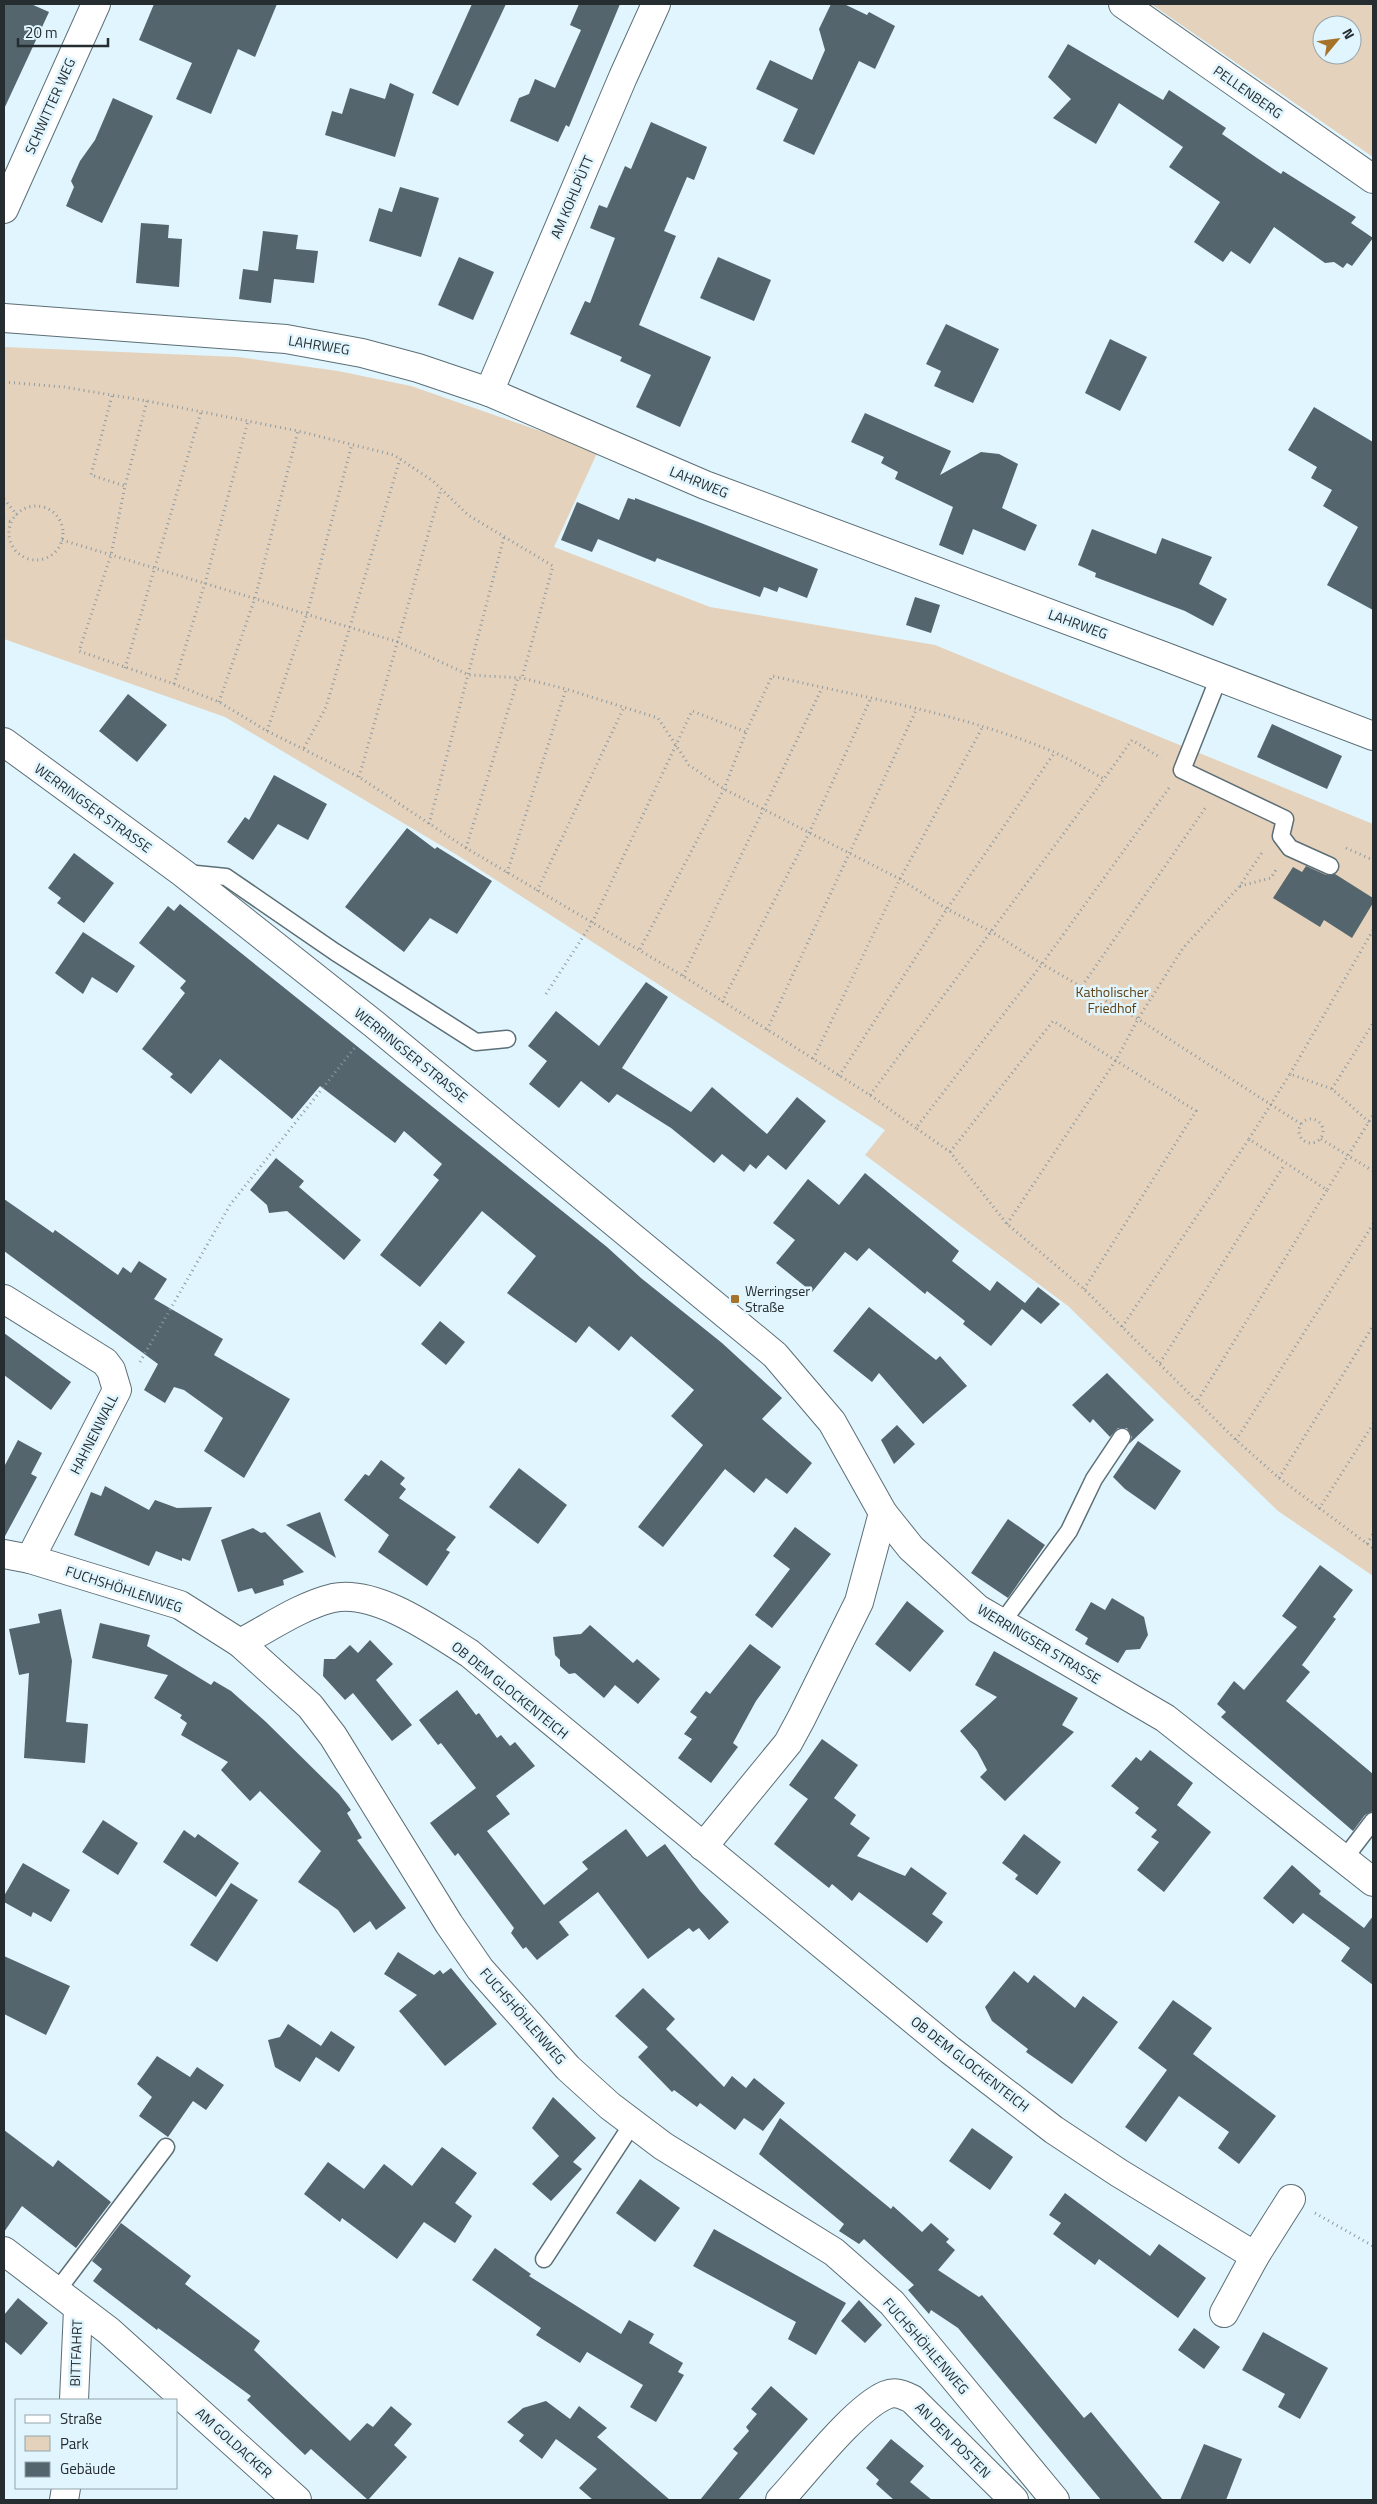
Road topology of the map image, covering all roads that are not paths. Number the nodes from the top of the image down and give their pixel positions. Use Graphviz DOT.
graph roads {
  1 [pos="96,4"];
  2 [pos="656,4"];
  3 [pos="1124,4"];
  4 [pos="1373,179"];
  5 [pos="4,209"];
  6 [pos="4,318"];
  7 [pos="489,392"];
  8 [pos="1219,677"];
  9 [pos="1373,736"];
  10 [pos="4,742"];
  11 [pos="1330,866"];
  12 [pos="183,873"];
  13 [pos="507,1039"];
  14 [pos="4,1299"];
  15 [pos="1122,1437"];
  16 [pos="883,1513"];
  17 [pos="17,1556"];
  18 [pos="1001,1624"];
  19 [pos="240,1644"];
  20 [pos="1373,1822"];
  21 [pos="703,1847"];
  22 [pos="1344,1859"];
  23 [pos="1373,1882"];
  24 [pos="633,2123"];
  25 [pos="166,2146"];
  26 [pos="1291,2199"];
  27 [pos="4,2251"];
  28 [pos="1255,2256"];
  29 [pos="544,2259"];
  30 [pos="56,2292"];
  31 [pos="78,2309"];
  32 [pos="1224,2313"];
  33 [pos="74,2399"];
  34 [pos="297,2500"];
  35 [pos="780,2500"];
  36 [pos="1014,2500"];
  37 [pos="1055,2500"];
  1 -- 5 [label="street, SCHWITTER WEG"];
  2 -- 7 [label="street, AM KOHLPÜTT"];
  3 -- 4 [label="street, PELLENBERG"];
  6 -- 7 [label="street, LAHRWEG"];
  7 -- 8 [label="street, LAHRWEG"];
  8 -- 9 [label="street, LAHRWEG"];
  8 -- 11 [label="lane"];
  10 -- 12 [label="street, WERRINGSER STRASSE"];
  12 -- 13 [label="lane"];
  12 -- 16 [label="street, WERRINGSER STRASSE"];
  14 -- 17 [label="street, HAHNENWALL"];
  15 -- 18 [label="lane"];
  16 -- 18 [label="street, WERRINGSER STRASSE"];
  16 -- 21 [label="street"];
  17 -- 19 [label="street, FUCHSHÖHLENWEG"];
  18 -- 22 [label="street, WERRINGSER STRASSE"];
  19 -- 21 [label="street, OB DEM GLOCKENTEICH"];
  19 -- 24 [label="street, FUCHSHÖHLENWEG"];
  20 -- 22 [label="lane"];
  21 -- 28 [label="street, OB DEM GLOCKENTEICH"];
  22 -- 23 [label="street, WERRINGSER STRASSE"];
  24 -- 29 [label="lane"];
  24 -- 37 [label="street, FUCHSHÖHLENWEG"];
  25 -- 30 [label="lane"];
  26 -- 28 [label="street"];
  27 -- 30 [label="street, BITTFAHRT"];
  28 -- 32 [label="street"];
  30 -- 31 [label="street, BITTFAHRT"];
  31 -- 33 [label="street, BITTFAHRT"];
  31 -- 34 [label="street, AM GOLDACKER"];
  35 -- 36 [label="street, AN DEN POSTEN"];
}
